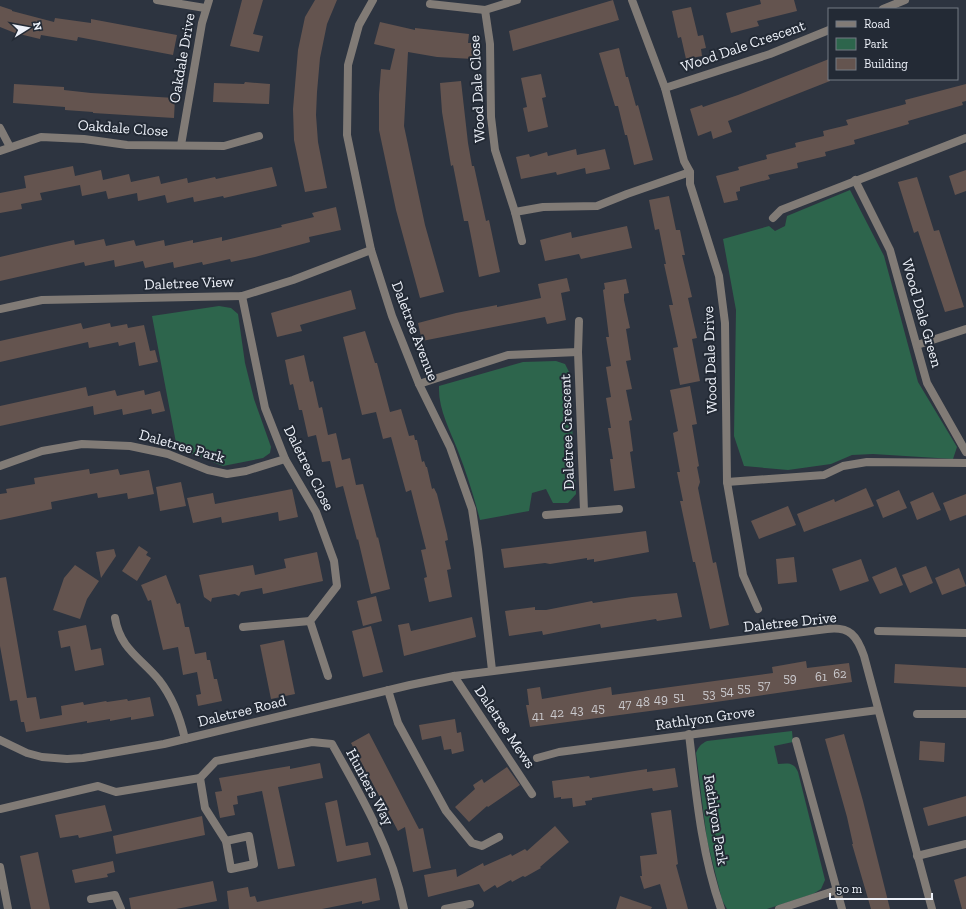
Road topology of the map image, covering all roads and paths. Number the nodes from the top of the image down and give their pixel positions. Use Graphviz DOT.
graph roads {
  1 [pos="157,0"];
  2 [pos="209,0"];
  3 [pos="373,0"];
  4 [pos="518,0"];
  5 [pos="632,0"];
  6 [pos="905,0"];
  7 [pos="430,4"];
  8 [pos="205,8"];
  9 [pos="885,8"];
  10 [pos="485,10"];
  11 [pos="828,30"];
  12 [pos="665,88"];
  13 [pos="0,128"];
  14 [pos="259,136"];
  15 [pos="966,138"];
  16 [pos="181,146"];
  17 [pos="10,147"];
  18 [pos="0,151"];
  19 [pos="690,172"];
  20 [pos="855,180"];
  21 [pos="516,212"];
  22 [pos="773,218"];
  23 [pos="522,241"];
  24 [pos="372,250"];
  25 [pos="242,296"];
  26 [pos="0,309"];
  27 [pos="579,321"];
  28 [pos="966,329"];
  29 [pos="917,345"];
  30 [pos="578,352"];
  31 [pos="419,384"];
  32 [pos="966,452"];
  33 [pos="285,459"];
  34 [pos="966,463"];
  35 [pos="0,466"];
  36 [pos="727,482"];
  37 [pos="619,509"];
  38 [pos="584,511"];
  39 [pos="546,515"];
  40 [pos="758,609"];
  41 [pos="115,618"];
  42 [pos="310,621"];
  43 [pos="243,627"];
  44 [pos="878,630"];
  45 [pos="966,633"];
  46 [pos="492,670"];
  47 [pos="328,676"];
  48 [pos="454,676"];
  49 [pos="388,690"];
  50 [pos="878,710"];
  51 [pos="917,714"];
  52 [pos="966,714"];
  53 [pos="690,734"];
  54 [pos="185,739"];
  55 [pos="0,740"];
  56 [pos="796,741"];
  57 [pos="537,758"];
  58 [pos="200,778"];
  59 [pos="532,794"];
  60 [pos="0,809"];
  61 [pos="499,837"];
  62 [pos="226,841"];
  63 [pos="966,844"];
  64 [pos="917,856"];
  65 [pos="0,867"];
  66 [pos="837,890"];
  67 [pos="91,899"];
  68 [pos="470,904"];
  69 [pos="8,909"];
  70 [pos="121,909"];
  71 [pos="404,909"];
  72 [pos="445,909"];
  73 [pos="721,909"];
  74 [pos="779,909"];
  75 [pos="842,909"];
  76 [pos="932,909"];
  1 -- 8 [label="street"];
  2 -- 8 [label="street, Oakdale Drive"];
  3 -- 24 [label="street, Daletree Avenue"];
  4 -- 10 [label="street"];
  5 -- 12 [label="street, Wood Dale Drive"];
  6 -- 9 [label="street"];
  7 -- 10 [label="street"];
  8 -- 16 [label="street, Oakdale Drive"];
  10 -- 21 [label="street, Wood Dale Close"];
  11 -- 12 [label="street, Wood Dale Crescent"];
  12 -- 19 [label="street, Wood Dale Drive"];
  13 -- 17 [label="street"];
  14 -- 16 [label="street, Oakdale Close"];
  15 -- 20 [label="street"];
  16 -- 17 [label="street, Oakdale Close"];
  17 -- 18 [label="street, Oakdale Close"];
  19 -- 21 [label="street"];
  19 -- 36 [label="street, Wood Dale Drive"];
  20 -- 22 [label="street"];
  20 -- 29 [label="street, Wood Dale Green"];
  21 -- 23 [label="street, Wood Dale Close"];
  24 -- 25 [label="street, Daletree View"];
  24 -- 31 [label="street, Daletree Avenue"];
  25 -- 26 [label="street, Daletree View"];
  25 -- 33 [label="street, Daletree Close"];
  27 -- 30 [label="street, Daletree Crescent"];
  28 -- 29 [label="street"];
  29 -- 32 [label="street, Wood Dale Green"];
  30 -- 31 [label="street, Daletree Crescent"];
  30 -- 38 [label="street, Daletree Crescent"];
  31 -- 46 [label="street, Daletree Avenue"];
  33 -- 35 [label="street, Daletree Park"];
  33 -- 42 [label="street, Daletree Close"];
  34 -- 36 [label="street"];
  36 -- 40 [label="street, Wood Dale Drive"];
  37 -- 38 [label="street, Daletree Crescent"];
  38 -- 39 [label="street, Daletree Crescent"];
  41 -- 54 [label="street"];
  42 -- 43 [label="street"];
  42 -- 47 [label="street"];
  44 -- 45 [label="street"];
  46 -- 48 [label="street, Daletree Road"];
  46 -- 50 [label="street, Daletree Drive"];
  48 -- 49 [label="street, Daletree Road"];
  48 -- 59 [label="street, Daletree Mews"];
  49 -- 54 [label="street, Daletree Road"];
  49 -- 61 [label="street"];
  50 -- 53 [label="street, Rathlyon Grove"];
  50 -- 64 [label="street, Daletree Drive"];
  51 -- 52 [label="street"];
  53 -- 57 [label="street, Rathlyon Grove"];
  53 -- 73 [label="street, Rathlyon Park"];
  54 -- 55 [label="street, Daletree Road"];
  56 -- 66 [label="street"];
  58 -- 60 [label="street"];
  58 -- 62 [label="street"];
  58 -- 71 [label="street, Hunters Way"];
  62 -- 62 [label="street"];
  63 -- 64 [label="street"];
  64 -- 76 [label="street, Daletree Drive"];
  65 -- 69 [label="street"];
  66 -- 74 [label="street"];
  66 -- 75 [label="street"];
  67 -- 70 [label="street"];
  68 -- 72 [label="street"];
}
